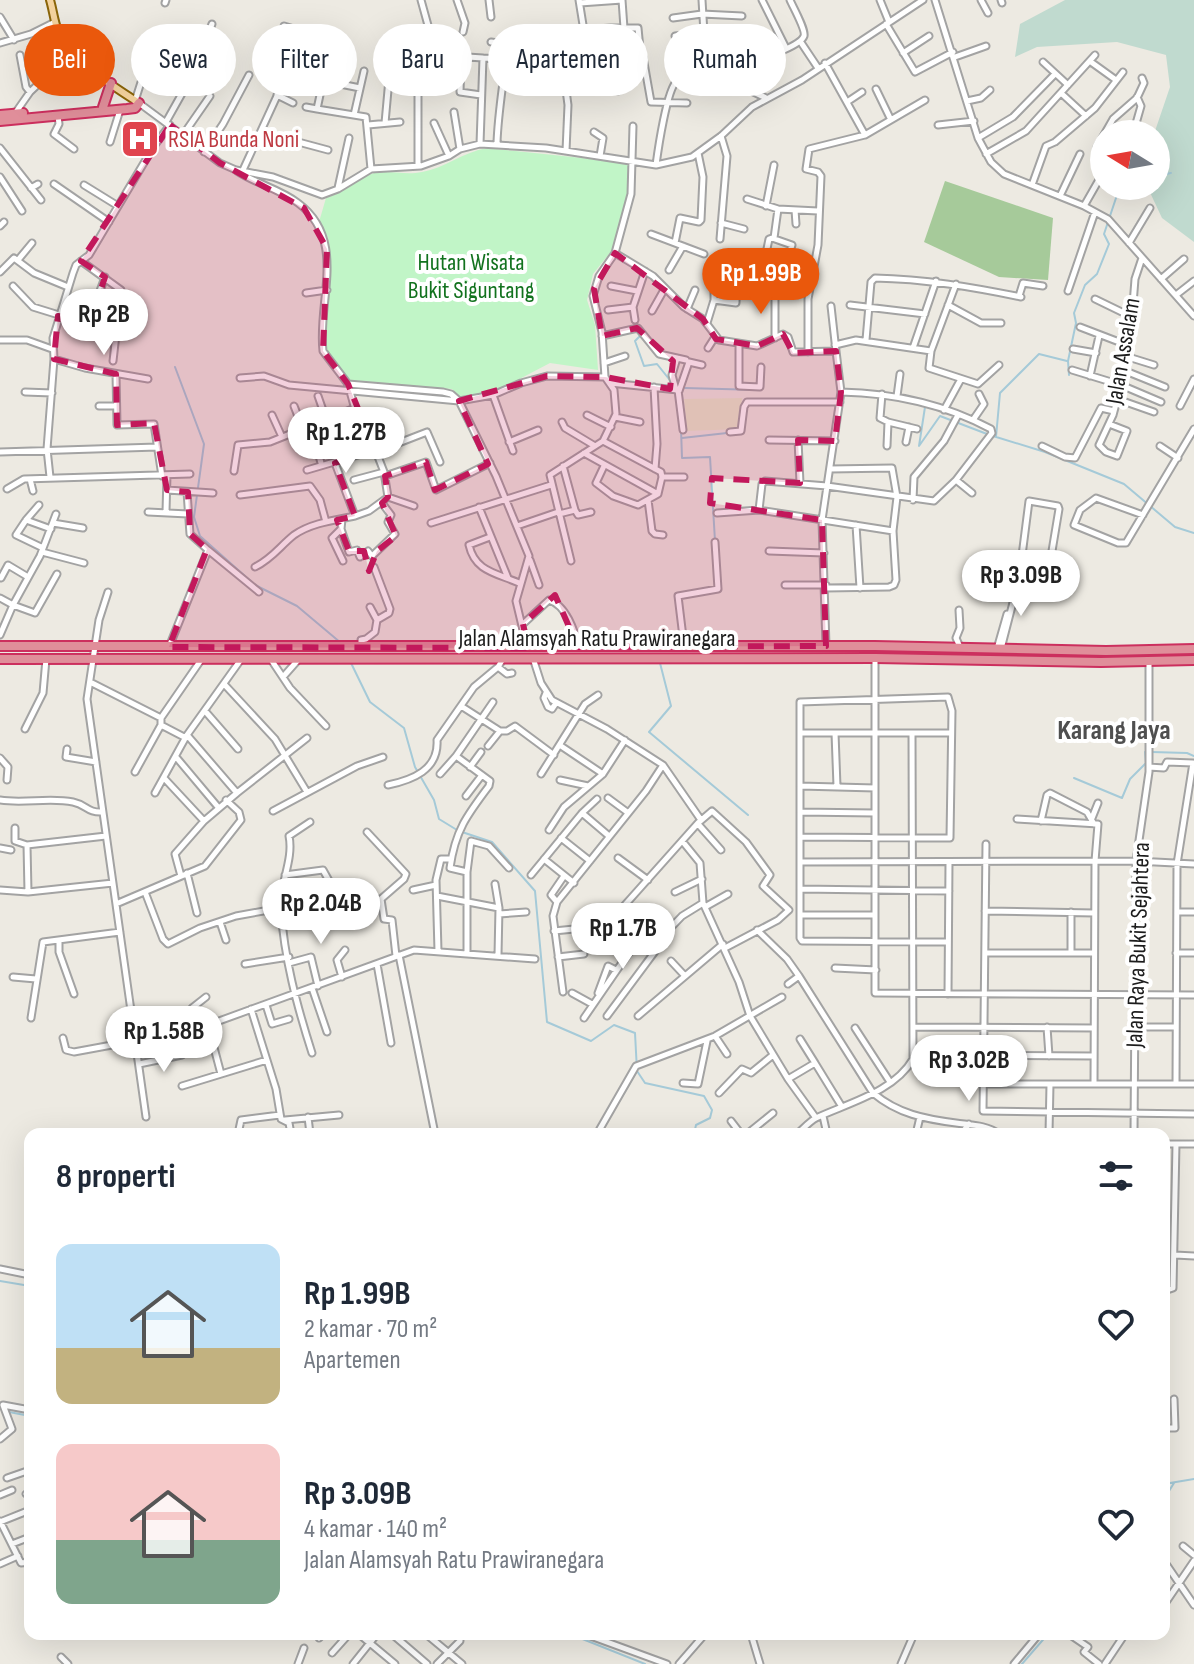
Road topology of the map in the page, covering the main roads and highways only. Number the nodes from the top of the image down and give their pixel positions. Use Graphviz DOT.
graph roads {
  1 [pos="50,0"];
  2 [pos="56,24"];
  3 [pos="115,86"];
  4 [pos="108,96"];
  5 [pos="137,102"];
  6 [pos="103,107"];
  7 [pos="5,118"];
  8 [pos="0,646"];
  9 [pos="996,649"];
  10 [pos="1194,649"];
  11 [pos="0,659"];
  12 [pos="990,659"];
  13 [pos="1194,660"];
  1 -- 2 [label="main road"];
  3 -- 5 [label="main road"];
  4 -- 6 [label="highway"];
  5 -- 6 [label="highway"];
  5 -- 7 [label="highway"];
  6 -- 7 [label="highway"];
  8 -- 9 [label="highway, Jalan Alamsyah Ratu Prawiranegara"];
  9 -- 10 [label="highway, Jalan Alamsyah Ratu Prawiranegara"];
  9 -- 12 [label="highway"];
  11 -- 12 [label="highway, Jalan Alamsyah Ratu Prawiranegara"];
  12 -- 13 [label="highway, Jalan Alamsyah Ratu Prawiranegara"];
}
